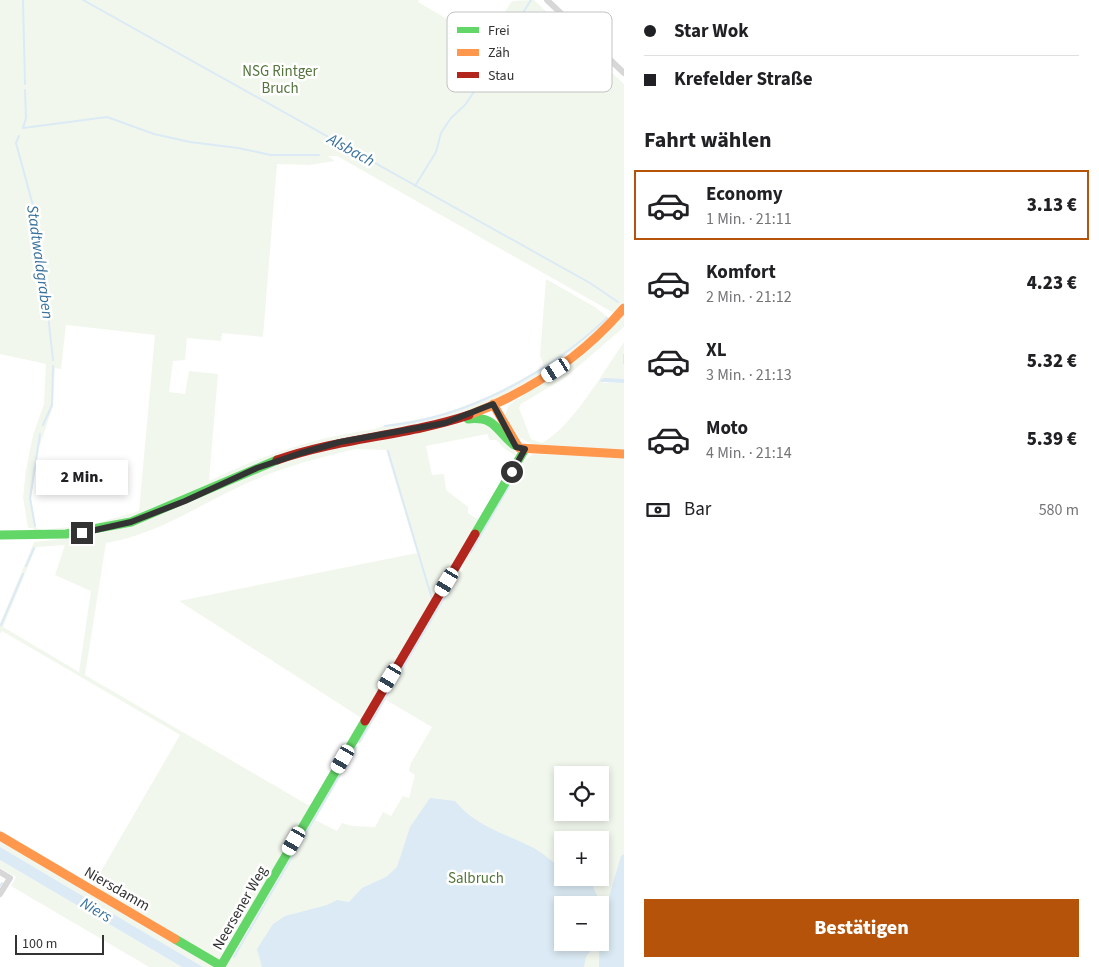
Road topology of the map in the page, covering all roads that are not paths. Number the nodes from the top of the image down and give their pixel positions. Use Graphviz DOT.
graph roads {
  1 [pos="547,0"];
  2 [pos="560,12"];
  3 [pos="612,62"];
  4 [pos="624,73"];
  5 [pos="624,308"];
  6 [pos="493,404"];
  7 [pos="445,423"];
  8 [pos="520,448"];
  9 [pos="624,454"];
  10 [pos="0,535"];
  11 [pos="0,836"];
  12 [pos="0,872"];
  13 [pos="0,894"];
  14 [pos="221,966"];
  1 -- 2 [label="street"];
  3 -- 4 [label="street"];
  5 -- 6 [label="street"];
  6 -- 7 [label="street"];
  6 -- 8 [label="street"];
  7 -- 8 [label="street"];
  7 -- 10 [label="street"];
  8 -- 9 [label="street"];
  8 -- 14 [label="street, Neersener Weg"];
  11 -- 14 [label="street, Niersdamm"];
  12 -- 13 [label="street"];
}
